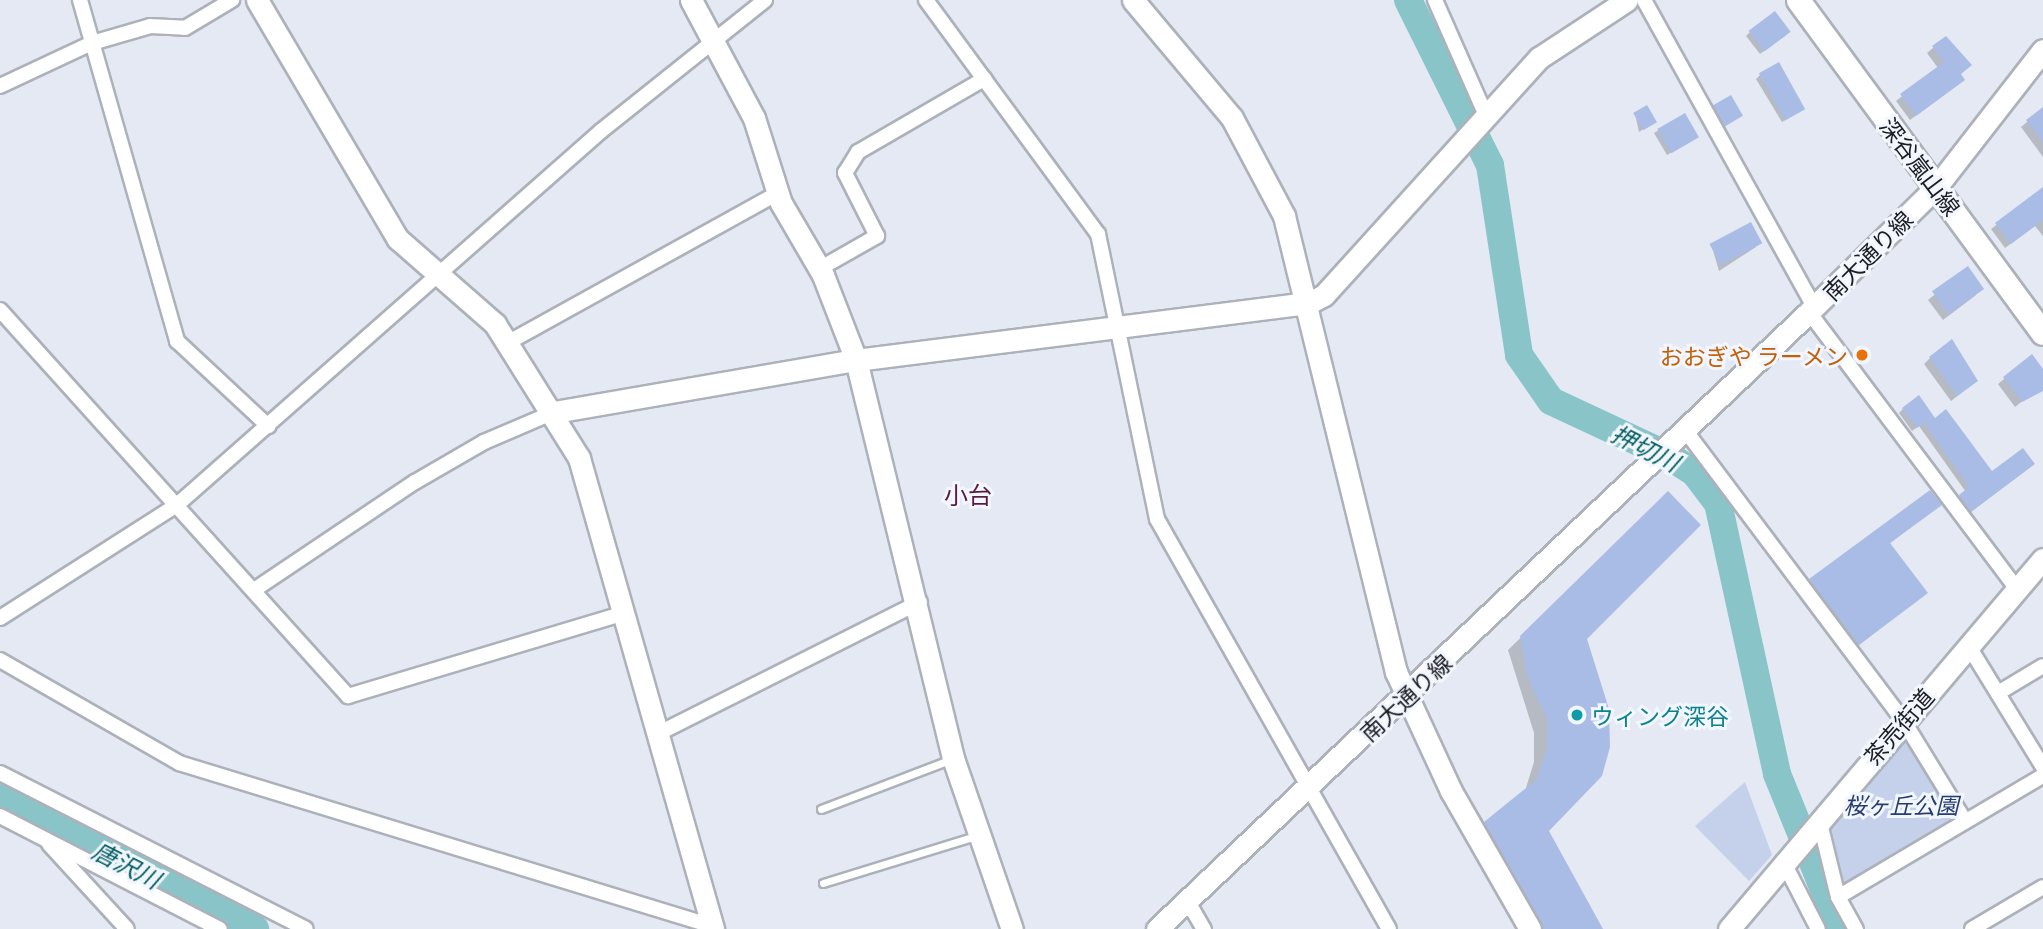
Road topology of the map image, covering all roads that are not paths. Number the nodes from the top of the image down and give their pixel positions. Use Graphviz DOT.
graph roads {
  1 [pos="80,0"];
  2 [pos="232,0"];
  3 [pos="257,0"];
  4 [pos="691,0"];
  5 [pos="765,0"];
  6 [pos="926,0"];
  7 [pos="1133,0"];
  8 [pos="1435,0"];
  9 [pos="1627,0"];
  10 [pos="1644,0"];
  11 [pos="1798,0"];
  12 [pos="713,42"];
  13 [pos="92,44"];
  14 [pos="2043,50"];
  15 [pos="984,79"];
  16 [pos="0,86"];
  17 [pos="1484,122"];
  18 [pos="1937,186"];
  19 [pos="778,193"];
  20 [pos="819,269"];
  21 [pos="442,276"];
  22 [pos="1309,303"];
  23 [pos="0,310"];
  24 [pos="1812,310"];
  25 [pos="1120,325"];
  26 [pos="2043,333"];
  27 [pos="509,342"];
  28 [pos="856,360"];
  29 [pos="554,412"];
  30 [pos="268,426"];
  31 [pos="1678,436"];
  32 [pos="178,504"];
  33 [pos="2043,559"];
  34 [pos="2017,589"];
  35 [pos="254,590"];
  36 [pos="920,602"];
  37 [pos="624,613"];
  38 [pos="0,618"];
  39 [pos="1968,645"];
  40 [pos="0,660"];
  41 [pos="2043,666"];
  42 [pos="1998,693"];
  43 [pos="1408,695"];
  44 [pos="1903,720"];
  45 [pos="659,733"];
  46 [pos="953,758"];
  47 [pos="2043,767"];
  48 [pos="0,773"];
  49 [pos="2043,776"];
  50 [pos="1309,786"];
  51 [pos="821,809"];
  52 [pos="0,816"];
  53 [pos="1965,821"];
  54 [pos="1816,823"];
  55 [pos="41,835"];
  56 [pos="977,836"];
  57 [pos="1787,857"];
  58 [pos="823,883"];
  59 [pos="2043,887"];
  60 [pos="1838,897"];
  61 [pos="1187,900"];
  62 [pos="1995,923"];
  63 [pos="712,928"];
  64 [pos="127,929"];
  65 [pos="220,929"];
  66 [pos="306,929"];
  67 [pos="1012,929"];
  68 [pos="1157,929"];
  69 [pos="1204,929"];
  70 [pos="1389,929"];
  71 [pos="1530,929"];
  72 [pos="1729,929"];
  73 [pos="1818,929"];
  74 [pos="1856,929"];
  75 [pos="1972,929"];
  1 -- 13 [label="street"];
  2 -- 13 [label="street"];
  3 -- 21 [label="street"];
  4 -- 12 [label="street"];
  5 -- 12 [label="street"];
  6 -- 15 [label="street"];
  7 -- 22 [label="street"];
  8 -- 17 [label="street"];
  9 -- 17 [label="street"];
  10 -- 24 [label="street"];
  11 -- 18 [label="main road, 深谷嵐山線"];
  12 -- 19 [label="street"];
  12 -- 21 [label="street"];
  13 -- 16 [label="street"];
  13 -- 30 [label="street"];
  14 -- 18 [label="street, 南大通り線"];
  15 -- 20 [label="street"];
  15 -- 25 [label="street"];
  17 -- 22 [label="street"];
  18 -- 24 [label="street, 南大通り線"];
  18 -- 26 [label="main road, 深谷嵐山線"];
  19 -- 20 [label="street"];
  19 -- 27 [label="street"];
  20 -- 28 [label="street"];
  21 -- 27 [label="street"];
  21 -- 30 [label="street"];
  22 -- 25 [label="street"];
  22 -- 43 [label="street"];
  23 -- 32 [label="street"];
  24 -- 31 [label="street, 南大通り線"];
  24 -- 34 [label="street"];
  25 -- 28 [label="street"];
  25 -- 50 [label="street"];
  27 -- 29 [label="street"];
  28 -- 29 [label="street"];
  28 -- 36 [label="street"];
  29 -- 35 [label="street"];
  29 -- 37 [label="street"];
  30 -- 32 [label="street"];
  31 -- 43 [label="street, 南大通り線"];
  31 -- 44 [label="street"];
  32 -- 35 [label="street"];
  32 -- 38 [label="street"];
  33 -- 34 [label="street, 茶売街道"];
  34 -- 39 [label="street, 茶売街道"];
  35 -- 37 [label="street"];
  36 -- 45 [label="street"];
  36 -- 46 [label="street"];
  37 -- 45 [label="street"];
  39 -- 42 [label="street"];
  39 -- 44 [label="street, 茶売街道"];
  40 -- 63 [label="street"];
  41 -- 42 [label="street"];
  42 -- 47 [label="street"];
  43 -- 50 [label="street, 南大通り線"];
  43 -- 71 [label="street"];
  44 -- 53 [label="street"];
  44 -- 54 [label="street, 茶売街道"];
  45 -- 63 [label="street"];
  46 -- 51 [label="lane"];
  46 -- 56 [label="street"];
  48 -- 66 [label="street"];
  49 -- 53 [label="street"];
  50 -- 61 [label="street, 南大通り線"];
  50 -- 70 [label="street"];
  52 -- 55 [label="street"];
  53 -- 60 [label="street"];
  54 -- 57 [label="street, 茶売街道"];
  54 -- 60 [label="street"];
  55 -- 64 [label="street"];
  55 -- 65 [label="street"];
  56 -- 58 [label="lane"];
  56 -- 67 [label="street"];
  57 -- 72 [label="street, 茶売街道"];
  57 -- 73 [label="street"];
  59 -- 62 [label="street"];
  60 -- 74 [label="street"];
  61 -- 68 [label="street, 南大通り線"];
  61 -- 69 [label="street"];
  62 -- 75 [label="street"];
}
